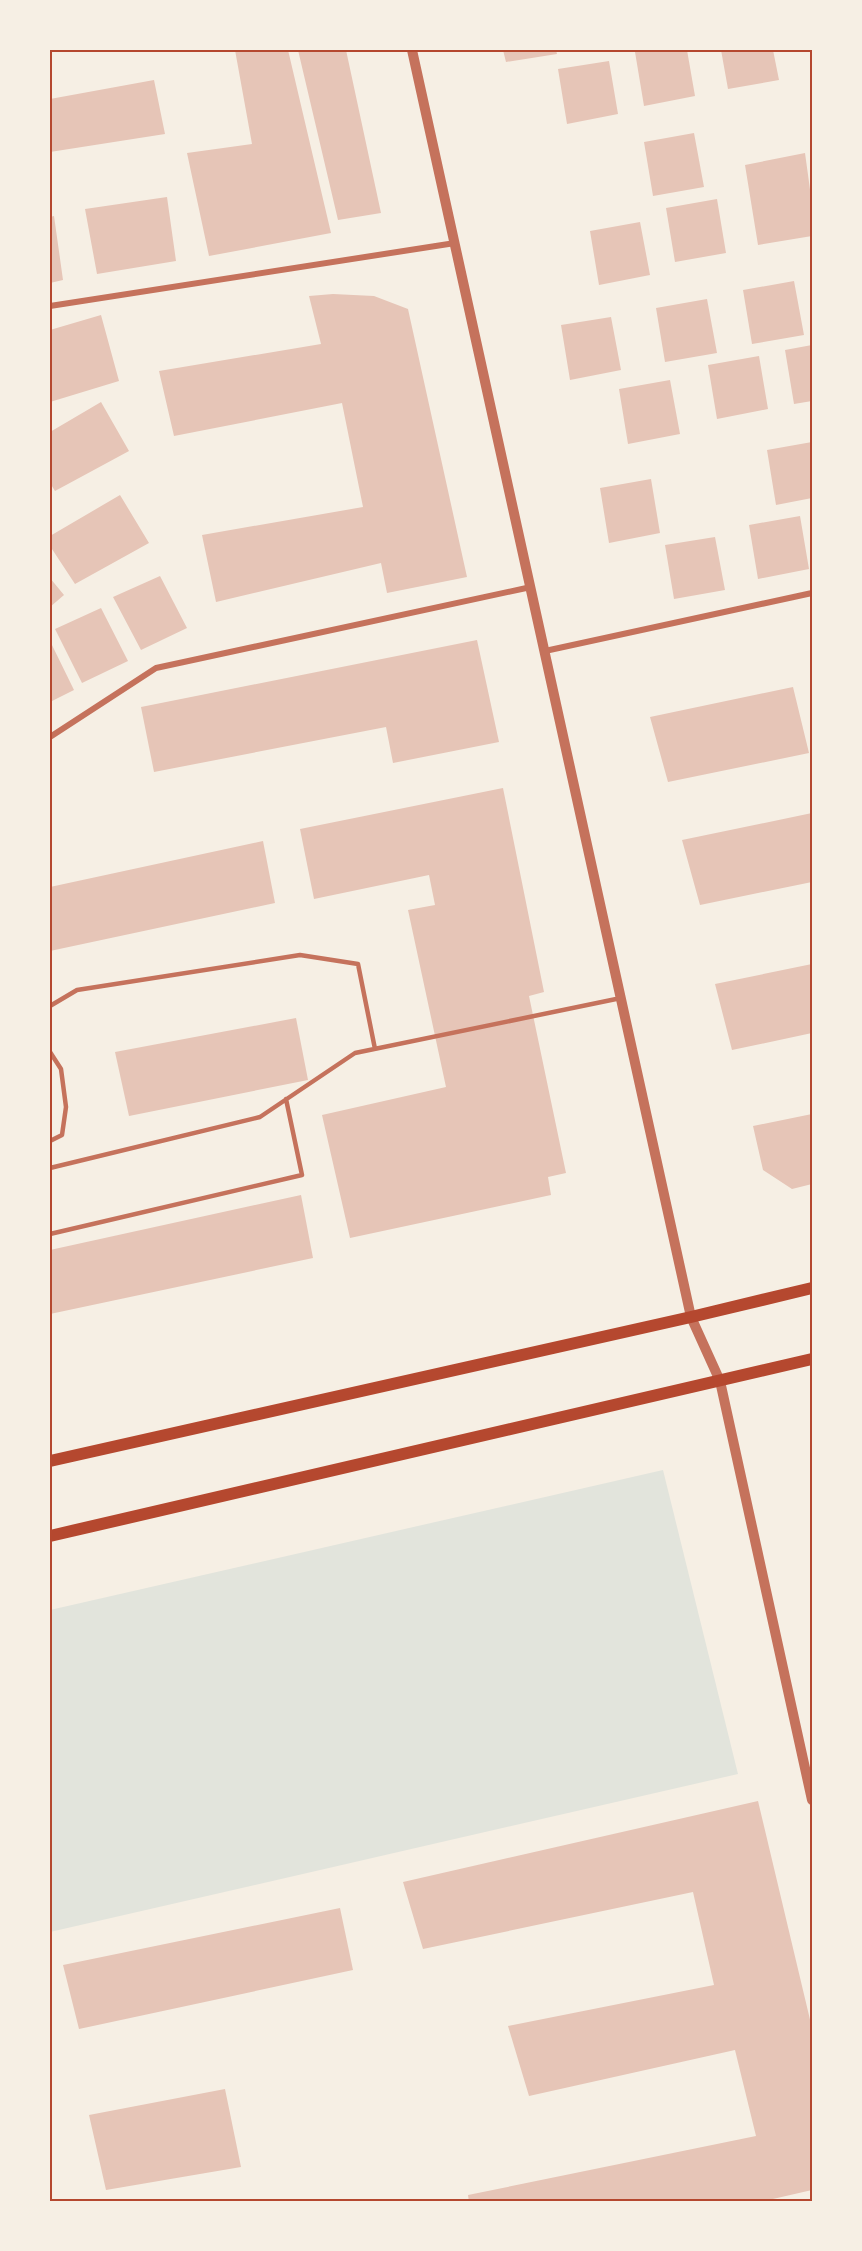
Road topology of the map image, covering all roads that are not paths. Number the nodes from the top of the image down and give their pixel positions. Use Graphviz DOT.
graph roads {
  1 [pos="412,50"];
  2 [pos="455,243"];
  3 [pos="50,306"];
  4 [pos="531,587"];
  5 [pos="813,593"];
  6 [pos="545,651"];
  7 [pos="50,737"];
  8 [pos="621,998"];
  9 [pos="50,1006"];
  10 [pos="375,1049"];
  11 [pos="50,1052"];
  12 [pos="286,1099"];
  13 [pos="50,1141"];
  14 [pos="50,1167"];
  15 [pos="50,1234"];
  16 [pos="813,1288"];
  17 [pos="691,1317"];
  18 [pos="813,1359"];
  19 [pos="720,1381"];
  20 [pos="50,1461"];
  21 [pos="50,1536"];
  22 [pos="813,1800"];
  1 -- 2 [label="street"];
  2 -- 3 [label="street"];
  2 -- 4 [label="street"];
  4 -- 6 [label="street"];
  4 -- 7 [label="street"];
  5 -- 6 [label="street"];
  6 -- 8 [label="street"];
  8 -- 10 [label="lane"];
  8 -- 17 [label="street"];
  9 -- 10 [label="lane"];
  10 -- 12 [label="lane"];
  11 -- 13 [label="lane"];
  12 -- 14 [label="lane"];
  12 -- 15 [label="lane"];
  16 -- 17 [label="main road"];
  17 -- 19 [label="street"];
  17 -- 20 [label="main road"];
  18 -- 19 [label="main road"];
  19 -- 21 [label="main road"];
  19 -- 22 [label="street"];
}
